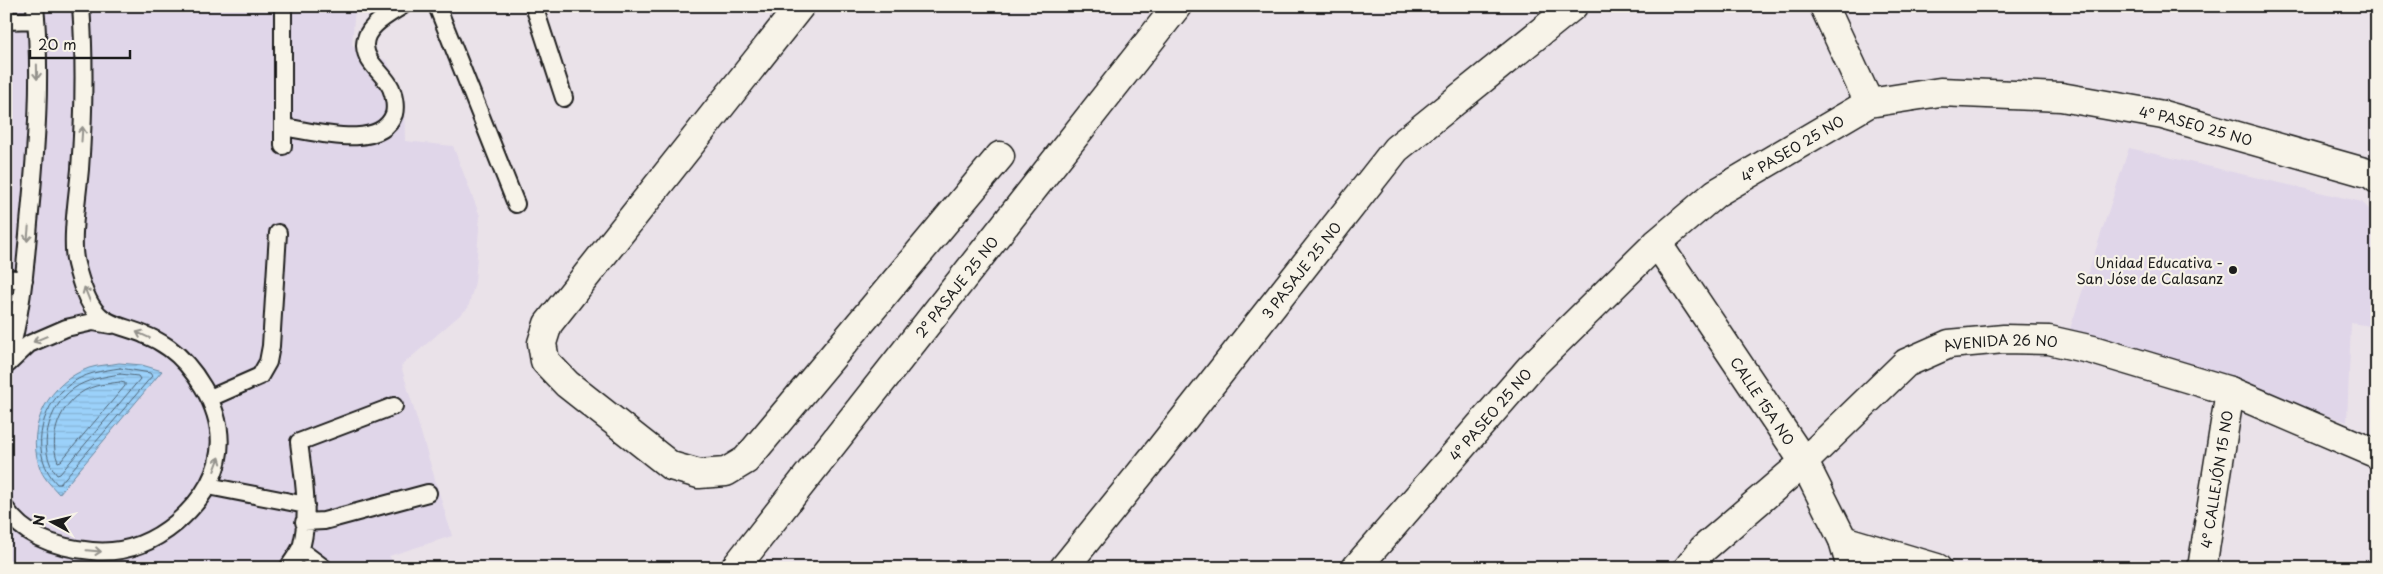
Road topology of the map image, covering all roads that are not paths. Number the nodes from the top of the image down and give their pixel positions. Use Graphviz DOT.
graph roads {
  1 [pos="80,6"];
  2 [pos="283,6"];
  3 [pos="402,6"];
  4 [pos="437,6"];
  5 [pos="534,6"];
  6 [pos="800,6"];
  7 [pos="1176,6"];
  8 [pos="1572,6"];
  9 [pos="1824,6"];
  10 [pos="35,13"];
  11 [pos="6,21"];
  12 [pos="564,98"];
  13 [pos="1869,103"];
  14 [pos="283,127"];
  15 [pos="283,146"];
  16 [pos="1000,156"];
  17 [pos="2377,179"];
  18 [pos="516,204"];
  19 [pos="278,234"];
  20 [pos="1657,243"];
  21 [pos="6,278"];
  22 [pos="24,280"];
  23 [pos="121,326"];
  24 [pos="6,366"];
  25 [pos="2230,391"];
  26 [pos="210,398"];
  27 [pos="394,406"];
  28 [pos="2377,454"];
  29 [pos="1804,462"];
  30 [pos="208,486"];
  31 [pos="428,494"];
  32 [pos="306,505"];
  33 [pos="6,508"];
  34 [pos="304,522"];
  35 [pos="1842,540"];
  36 [pos="300,550"];
  37 [pos="288,568"];
  38 [pos="324,568"];
  39 [pos="735,568"];
  40 [pos="1064,568"];
  41 [pos="1356,568"];
  42 [pos="1688,568"];
  43 [pos="1851,568"];
  44 [pos="1937,568"];
  45 [pos="2202,568"];
  23 -- 1 [label="lane, one-way"];
  2 -- 14 [label="lane"];
  3 -- 14 [label="lane"];
  4 -- 18 [label="lane"];
  5 -- 12 [label="lane"];
  6 -- 16 [label="street"];
  7 -- 39 [label="street, 2° PASAJE 25 NO"];
  8 -- 40 [label="street, 3 PASAJE 25 NO"];
  9 -- 13 [label="street"];
  10 -- 11 [label="lane"];
  10 -- 22 [label="lane, one-way"];
  13 -- 17 [label="street, 4° PASEO 25 NO"];
  13 -- 20 [label="street, 4° PASEO 25 NO"];
  14 -- 15 [label="lane"];
  19 -- 26 [label="lane"];
  20 -- 29 [label="street, CALLE 15A NO"];
  20 -- 41 [label="street, 4° PASEO 25 NO"];
  21 -- 22 [label="lane"];
  22 -- 24 [label="lane"];
  23 -- 24 [label="lane, one-way"];
  26 -- 23 [label="lane, one-way"];
  25 -- 28 [label="street, AVENIDA 26 NO"];
  25 -- 29 [label="street, AVENIDA 26 NO"];
  25 -- 45 [label="street, 4° CALLEJÓN 15 NO"];
  30 -- 26 [label="lane, one-way"];
  27 -- 32 [label="lane"];
  29 -- 35 [label="street, CALLE 15A NO"];
  29 -- 42 [label="street, AVENIDA 26 NO"];
  30 -- 32 [label="lane"];
  33 -- 30 [label="lane, one-way"];
  31 -- 34 [label="lane"];
  32 -- 34 [label="lane"];
  34 -- 36 [label="lane"];
  35 -- 43 [label="street, CALLE 15A NO"];
  35 -- 44 [label="street"];
  36 -- 37 [label="lane"];
  36 -- 38 [label="lane"];
}
